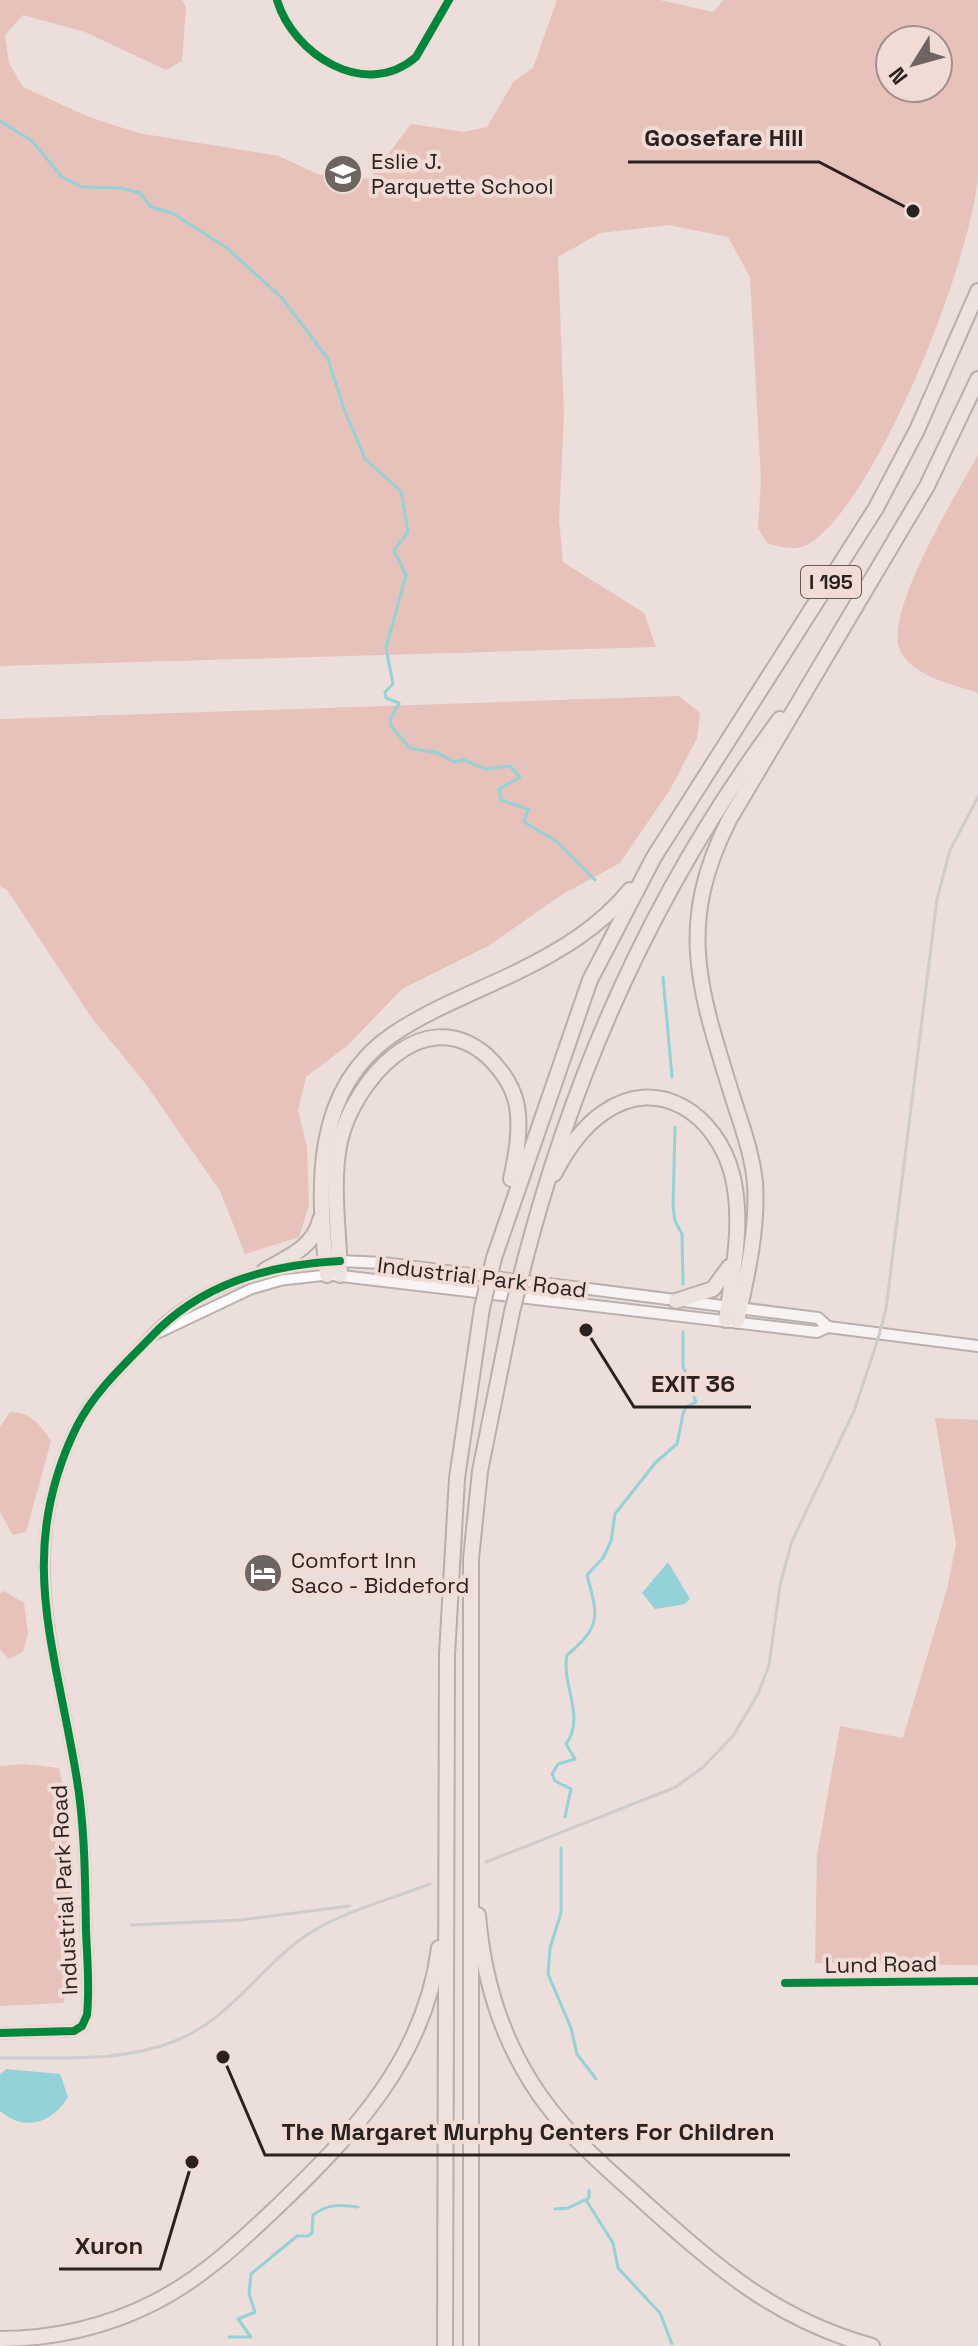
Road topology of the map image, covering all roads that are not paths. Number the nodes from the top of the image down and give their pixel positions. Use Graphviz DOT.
graph roads {
  1 [pos="277,0"];
  2 [pos="449,0"];
  3 [pos="978,291"];
  4 [pos="978,379"];
  5 [pos="832,648"];
  6 [pos="654,857"];
  7 [pos="540,1199"];
  8 [pos="323,1204"];
  9 [pos="735,1248"];
  10 [pos="494,1258"];
  11 [pos="333,1268"];
  12 [pos="265,1270"];
  13 [pos="676,1301"];
  14 [pos="733,1313"];
  15 [pos="152,1336"];
  16 [pos="978,1346"];
  17 [pos="472,1834"];
  18 [pos="444,1908"];
  19 [pos="978,1981"];
  20 [pos="785,1983"];
  21 [pos="0,2033"];
  22 [pos="0,2339"];
  23 [pos="445,2346"];
  24 [pos="471,2346"];
  25 [pos="872,2346"];
  1 -- 2 [label="street"];
  3 -- 6 [label="highway, I 195"];
  4 -- 5 [label="highway, I 195"];
  5 -- 7 [label="highway, I 195"];
  5 -- 14 [label="highway"];
  6 -- 8 [label="highway"];
  6 -- 10 [label="highway, I 195"];
  7 -- 9 [label="highway"];
  7 -- 17 [label="highway, I 195, bridge"];
  8 -- 11 [label="highway"];
  8 -- 12 [label="highway"];
  9 -- 13 [label="highway"];
  9 -- 14 [label="highway"];
  10 -- 11 [label="highway"];
  10 -- 18 [label="highway, I 195, bridge"];
  11 -- 12 [label="street, Industrial Park Road"];
  11 -- 13 [label="main road, Industrial Park Road"];
  11 -- 14 [label="main road, Industrial Park Road"];
  11 -- 15 [label="street, Industrial Park Road"];
  12 -- 15 [label="street, Industrial Park Road"];
  13 -- 14 [label="main road, Industrial Park Road"];
  14 -- 16 [label="main road, Industrial Park Road"];
  15 -- 21 [label="street, Industrial Park Road"];
  17 -- 24 [label="highway"];
  17 -- 25 [label="highway"];
  18 -- 22 [label="highway"];
  18 -- 23 [label="highway"];
  19 -- 20 [label="street, Lund Road"];
}
